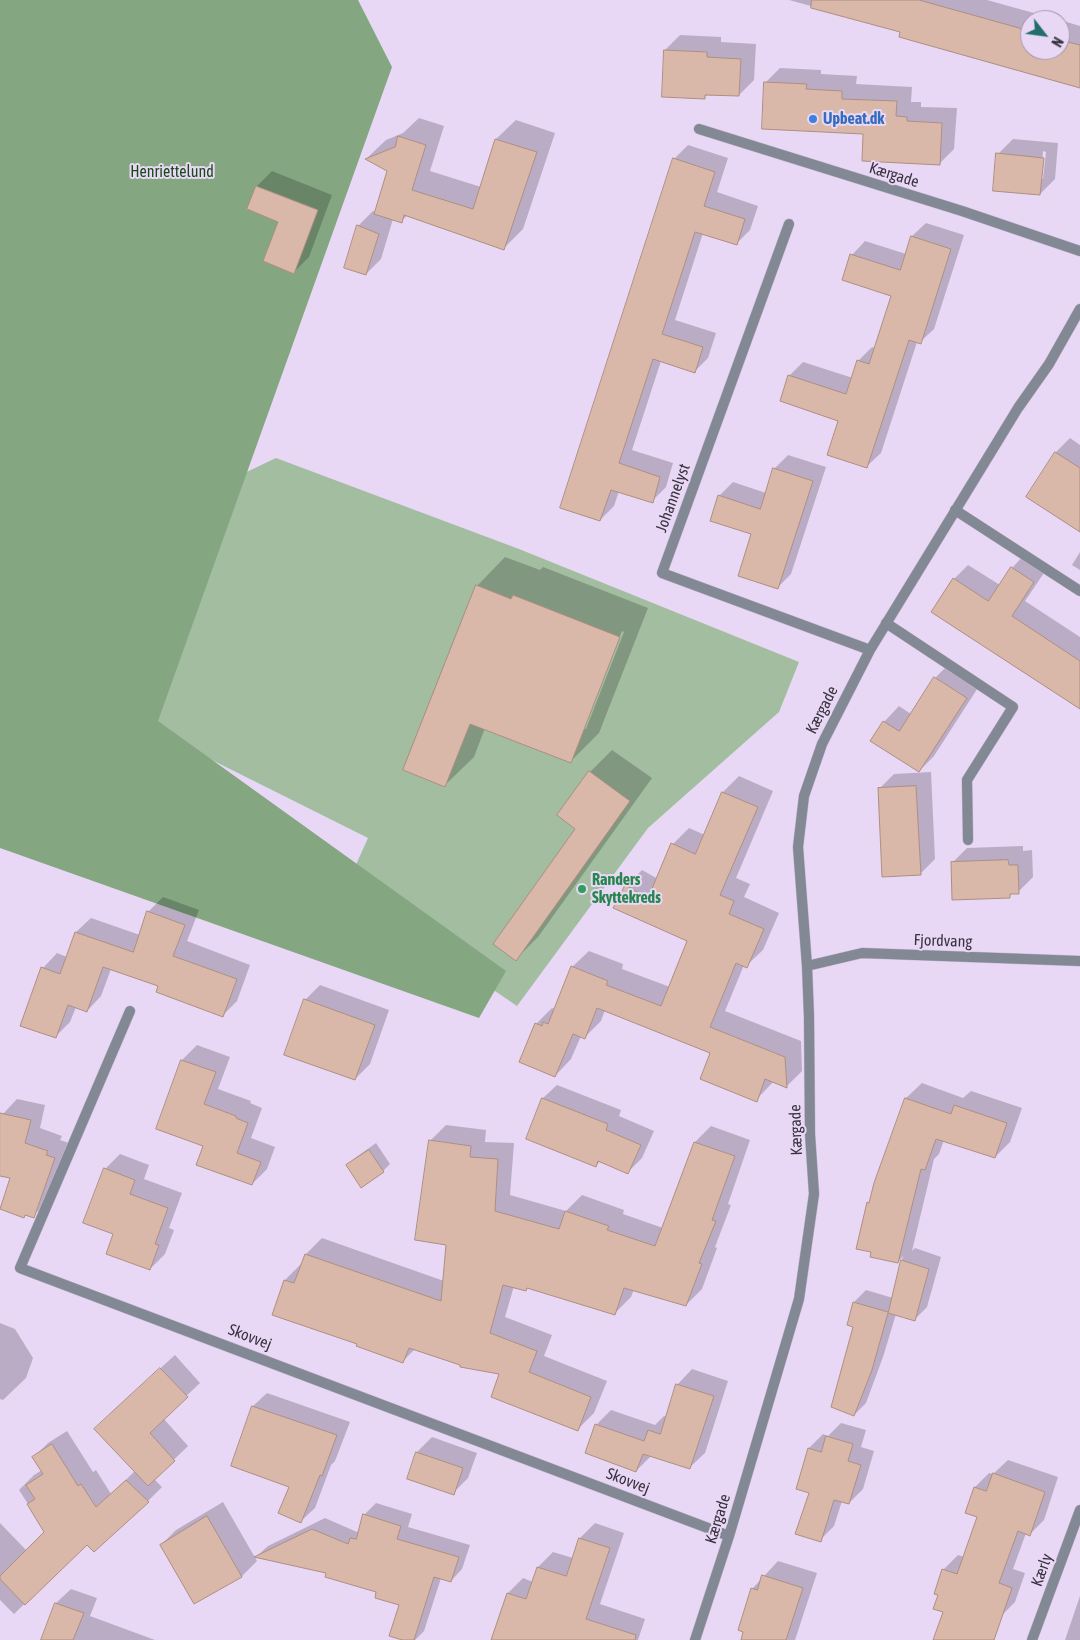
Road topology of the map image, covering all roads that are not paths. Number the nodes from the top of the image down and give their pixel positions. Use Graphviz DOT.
graph roads {
  1 [pos="699,130"];
  2 [pos="789,224"];
  3 [pos="1080,251"];
  4 [pos="1080,309"];
  5 [pos="955,510"];
  6 [pos="1080,591"];
  7 [pos="886,623"];
  8 [pos="870,650"];
  9 [pos="968,840"];
  10 [pos="1080,961"];
  11 [pos="807,966"];
  12 [pos="130,1011"];
  13 [pos="1080,1510"];
  14 [pos="729,1536"];
  15 [pos="695,1640"];
  16 [pos="1032,1640"];
  1 -- 3 [label="street, Kærgade"];
  2 -- 8 [label="street, Johannelyst"];
  4 -- 5 [label="street, Kærgade"];
  5 -- 6 [label="street"];
  5 -- 7 [label="street, Kærgade"];
  7 -- 8 [label="street, Kærgade"];
  7 -- 9 [label="street"];
  8 -- 11 [label="street, Kærgade"];
  10 -- 11 [label="street, Fjordvang"];
  11 -- 14 [label="street, Kærgade"];
  12 -- 14 [label="street, Skovvej"];
  13 -- 16 [label="street, Kærly"];
  14 -- 15 [label="street, Kærgade"];
}
